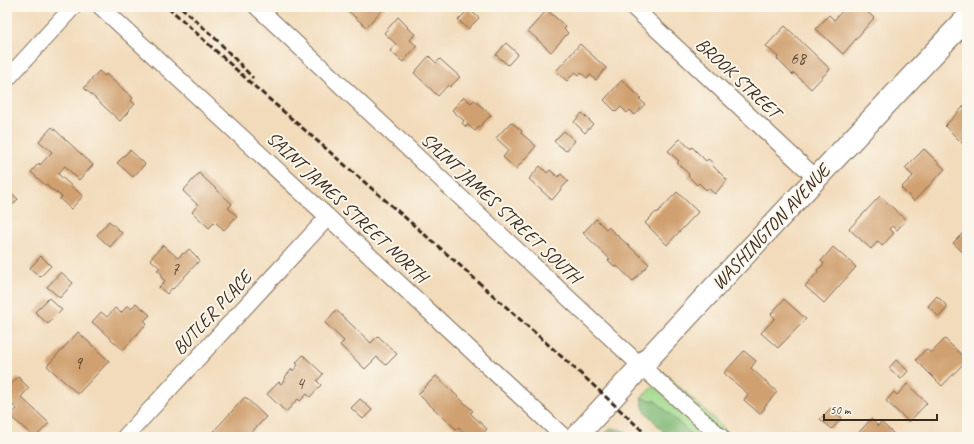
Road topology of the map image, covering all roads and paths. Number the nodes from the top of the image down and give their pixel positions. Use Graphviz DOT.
graph roads {
  1 [pos="73,7"];
  2 [pos="101,7"];
  3 [pos="257,7"];
  4 [pos="633,7"];
  5 [pos="967,18"];
  6 [pos="7,79"];
  7 [pos="816,178"];
  8 [pos="328,217"];
  9 [pos="641,366"];
  10 [pos="125,437"];
  11 [pos="564,437"];
  12 [pos="576,437"];
  13 [pos="721,437"];
  1 -- 6 [label="street"];
  2 -- 8 [label="street, SAINT JAMES STREET NORTH"];
  3 -- 9 [label="street, SAINT JAMES STREET SOUTH"];
  4 -- 7 [label="street, BROOK STREET"];
  5 -- 7 [label="main road, WASHINGTON AVENUE"];
  7 -- 9 [label="main road, WASHINGTON AVENUE"];
  8 -- 10 [label="street, BUTLER PLACE"];
  8 -- 11 [label="street, SAINT JAMES STREET NORTH"];
  9 -- 12 [label="main road, WASHINGTON AVENUE"];
  9 -- 13 [label="street, SAINT JAMES STREET SOUTH"];
}
